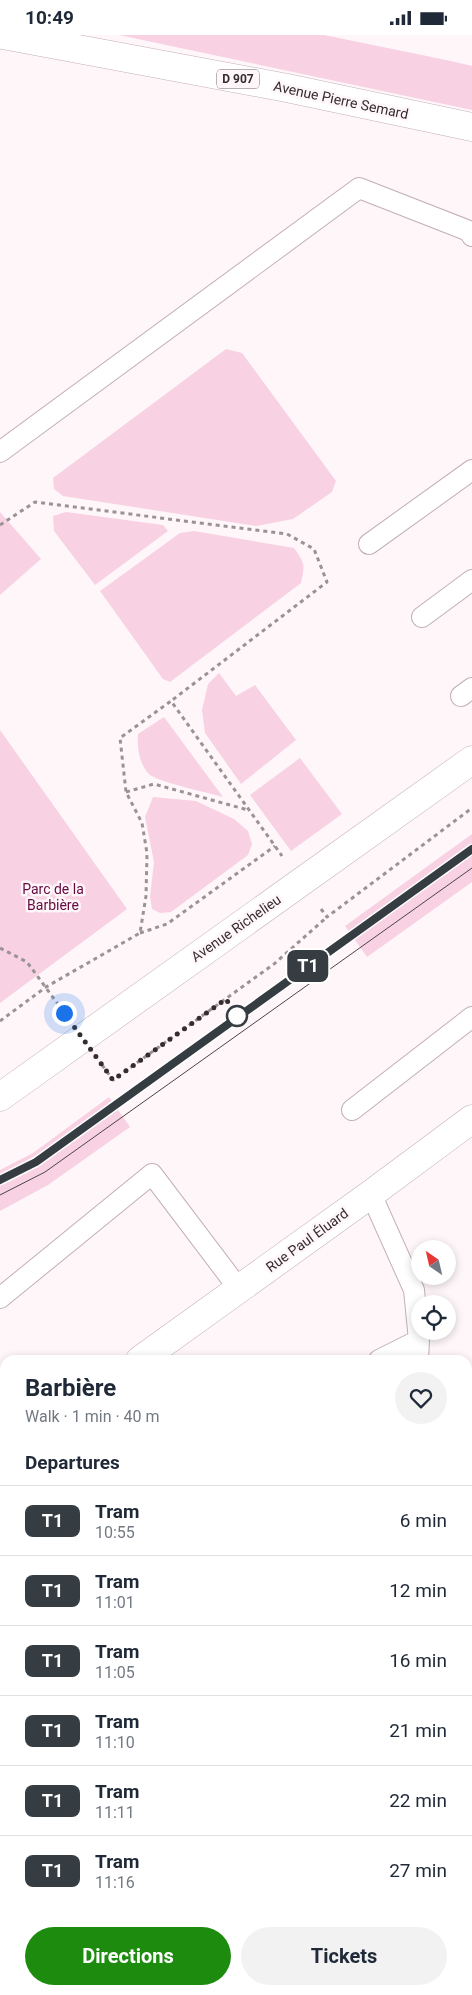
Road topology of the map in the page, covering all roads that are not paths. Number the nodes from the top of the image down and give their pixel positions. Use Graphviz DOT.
graph roads {
  1 [pos="4,35"];
  2 [pos="472,127"];
  3 [pos="472,236"];
  4 [pos="0,452"];
  5 [pos="472,470"];
  6 [pos="369,544"];
  7 [pos="472,580"];
  8 [pos="422,617"];
  9 [pos="472,760"];
  10 [pos="472,1017"];
  11 [pos="0,1097"];
  12 [pos="352,1110"];
  13 [pos="472,1119"];
  14 [pos="371,1194"];
  15 [pos="239,1289"];
  16 [pos="414,1295"];
  17 [pos="0,1299"];
  18 [pos="419,1340"];
  19 [pos="147,1355"];
  20 [pos="389,1355"];
  21 [pos="418,1355"];
  1 -- 2 [label="street, Avenue Pierre Semard / D 907"];
  3 -- 4 [label="lane"];
  5 -- 6 [label="lane"];
  7 -- 8 [label="lane"];
  9 -- 11 [label="street, Avenue Richelieu"];
  10 -- 12 [label="lane"];
  13 -- 14 [label="street, Rue Paul Éluard"];
  14 -- 15 [label="street, Rue Paul Éluard"];
  14 -- 16 [label="lane"];
  15 -- 17 [label="lane"];
  15 -- 19 [label="street, Rue Paul Éluard"];
  18 -- 20 [label="lane"];
  18 -- 21 [label="lane"];
}
